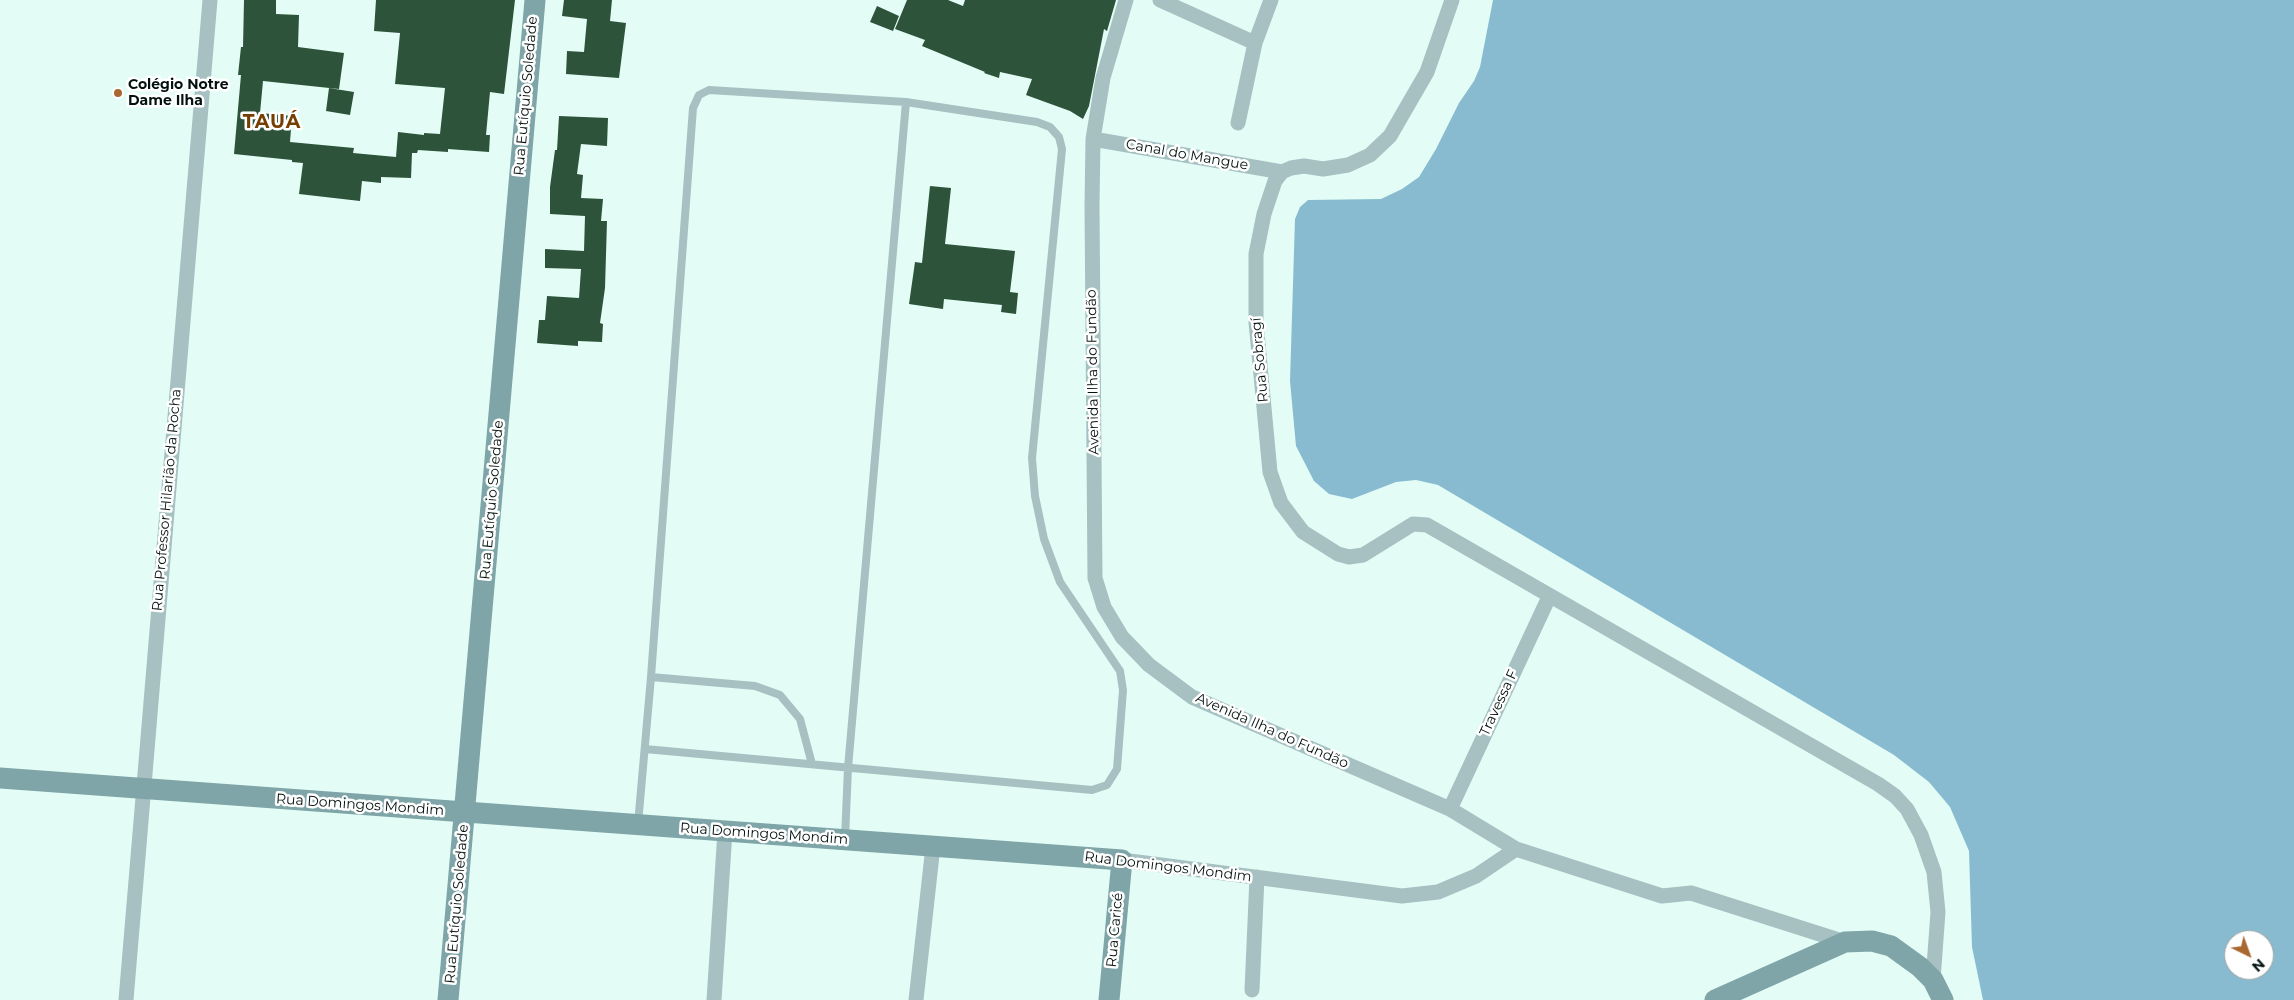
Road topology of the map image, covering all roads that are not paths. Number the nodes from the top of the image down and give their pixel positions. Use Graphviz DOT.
graph roads {
  1 [pos="210,0"];
  2 [pos="535,0"];
  3 [pos="1126,0"];
  4 [pos="1160,0"];
  5 [pos="1271,0"];
  6 [pos="1452,0"];
  7 [pos="1255,43"];
  8 [pos="906,102"];
  9 [pos="1238,122"];
  10 [pos="1093,139"];
  11 [pos="1282,172"];
  12 [pos="1549,597"];
  13 [pos="651,677"];
  14 [pos="645,749"];
  15 [pos="812,764"];
  16 [pos="848,768"];
  17 [pos="0,778"];
  18 [pos="143,790"];
  19 [pos="1450,809"];
  20 [pos="465,813"];
  21 [pos="638,825"];
  22 [pos="725,831"];
  23 [pos="845,840"];
  24 [pos="933,846"];
  25 [pos="1516,849"];
  26 [pos="1122,860"];
  27 [pos="1257,877"];
  28 [pos="1846,942"];
  29 [pos="1933,980"];
  30 [pos="1252,990"];
  31 [pos="126,1000"];
  32 [pos="448,1000"];
  33 [pos="714,1000"];
  34 [pos="916,1000"];
  35 [pos="1109,1000"];
  36 [pos="1715,1000"];
  37 [pos="1943,1000"];
  1 -- 18 [label="street, Rua Professor Hilarião da Rocha"];
  2 -- 20 [label="street, Rua Eutíquio Soledade"];
  3 -- 10 [label="street, Avenida Ilha do Fundão"];
  4 -- 7 [label="street"];
  5 -- 7 [label="street"];
  6 -- 11 [label="street"];
  7 -- 9 [label="street"];
  8 -- 13 [label="lane"];
  8 -- 16 [label="lane"];
  8 -- 16 [label="lane"];
  10 -- 11 [label="street, Canal do Mangue"];
  10 -- 19 [label="street, Avenida Ilha do Fundão"];
  11 -- 12 [label="street, Rua Sobragí"];
  12 -- 19 [label="street, Travessa F"];
  12 -- 29 [label="street, Rua Sobragí"];
  13 -- 14 [label="lane"];
  13 -- 15 [label="lane"];
  14 -- 15 [label="lane"];
  14 -- 21 [label="lane"];
  15 -- 16 [label="lane"];
  16 -- 23 [label="lane"];
  17 -- 18 [label="street, Rua Domingos Mondim"];
  18 -- 20 [label="street, Rua Domingos Mondim"];
  18 -- 31 [label="street, Rua Professor Hilarião da Rocha"];
  19 -- 25 [label="street, Avenida Ilha do Fundão"];
  20 -- 21 [label="street, Rua Domingos Mondim"];
  20 -- 32 [label="street, Rua Eutíquio Soledade"];
  21 -- 22 [label="street, Rua Domingos Mondim"];
  22 -- 23 [label="street, Rua Domingos Mondim"];
  22 -- 33 [label="street"];
  23 -- 24 [label="street, Rua Domingos Mondim"];
  24 -- 26 [label="street, Rua Domingos Mondim"];
  24 -- 34 [label="street"];
  25 -- 27 [label="street, Rua Domingos Mondim"];
  25 -- 28 [label="street, Avenida Ilha do Fundão"];
  26 -- 27 [label="street, Rua Domingos Mondim"];
  26 -- 35 [label="street, Rua Caricé"];
  27 -- 30 [label="street"];
  28 -- 29 [label="street"];
  28 -- 36 [label="street"];
  29 -- 37 [label="street"];
}
